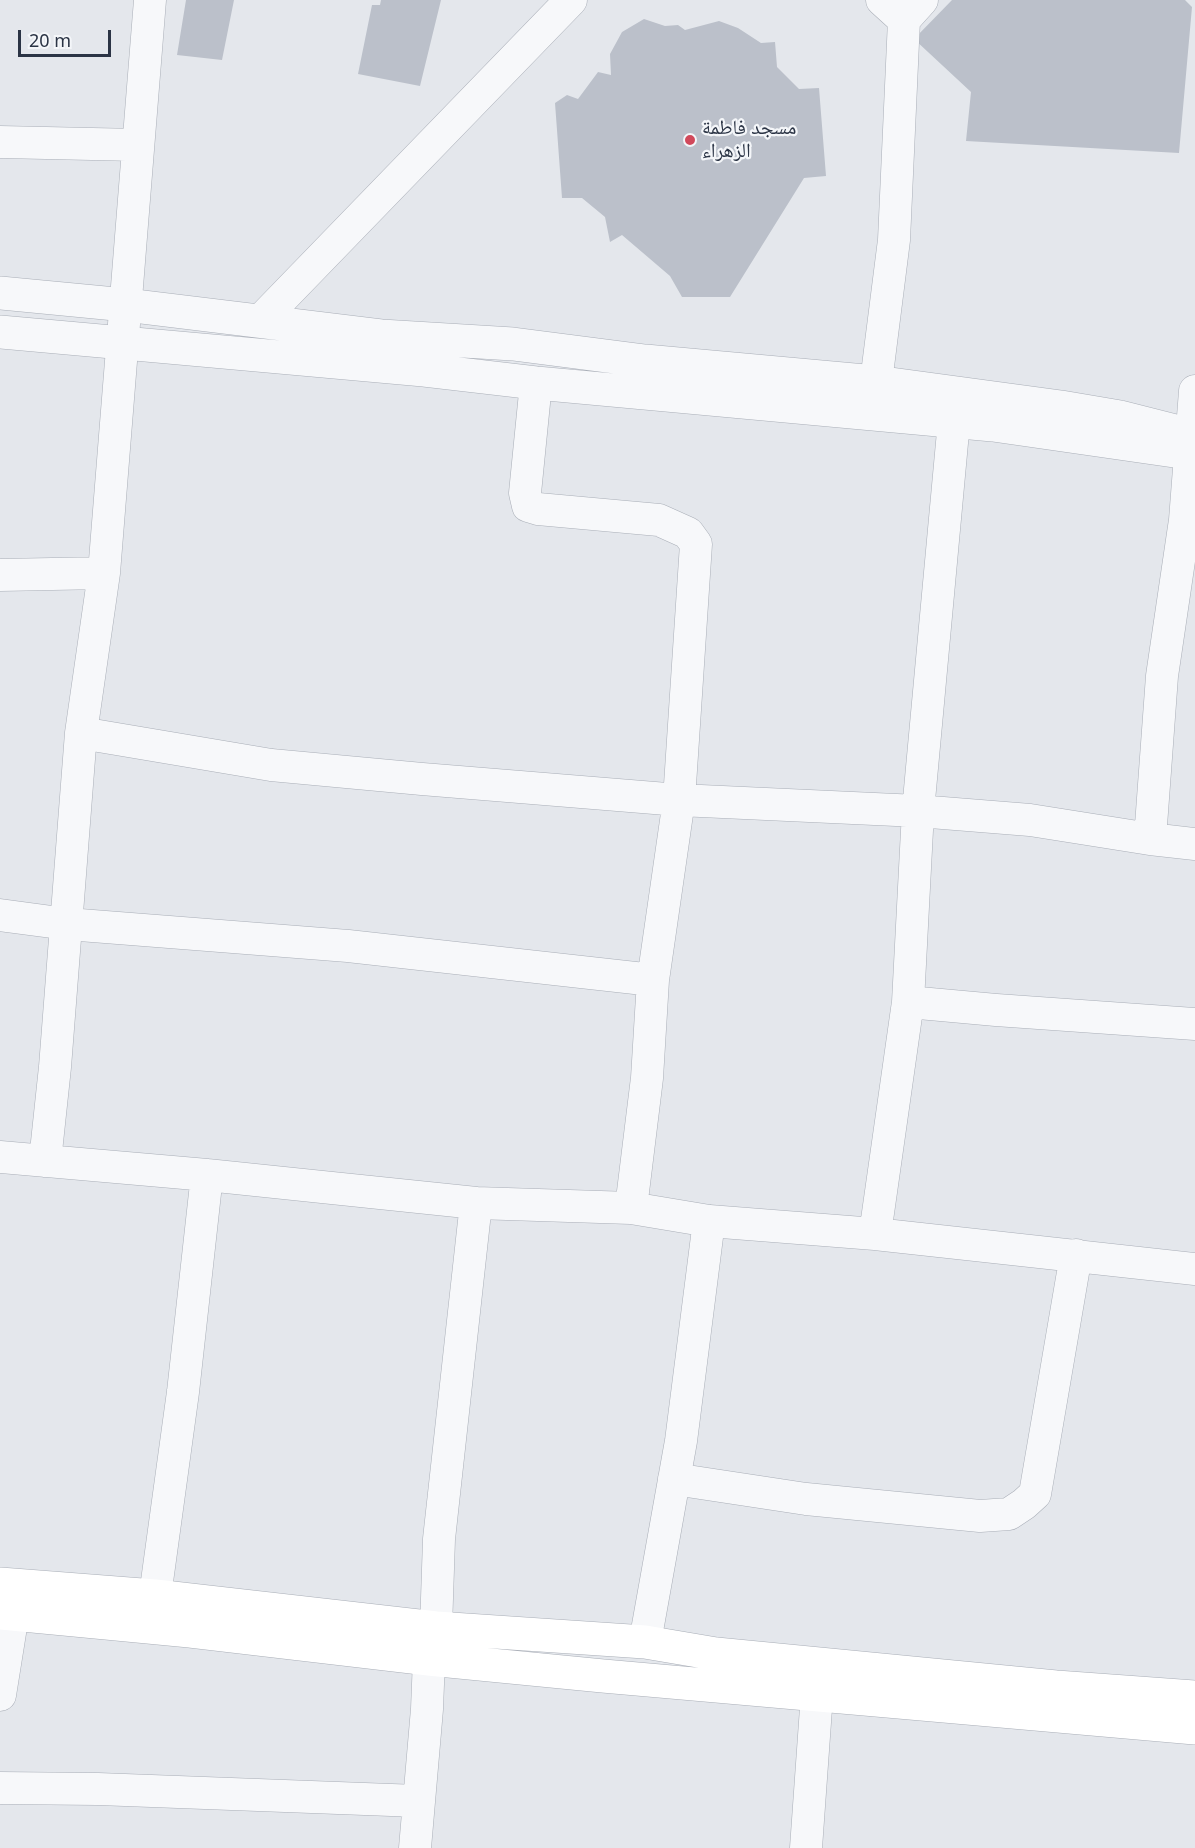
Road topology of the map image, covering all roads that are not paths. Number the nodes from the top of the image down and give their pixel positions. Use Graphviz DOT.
graph roads {
  1 [pos="150,0"];
  2 [pos="571,0"];
  3 [pos="903,7"];
  4 [pos="0,142"];
  5 [pos="138,145"];
  6 [pos="0,293"];
  7 [pos="126,305"];
  8 [pos="260,321"];
  9 [pos="0,332"];
  10 [pos="122,344"];
  11 [pos="513,344"];
  12 [pos="876,381"];
  13 [pos="521,382"];
  14 [pos="1195,391"];
  15 [pos="954,421"];
  16 [pos="1193,445"];
  17 [pos="104,573"];
  18 [pos="0,575"];
  19 [pos="81,733"];
  20 [pos="679,800"];
  21 [pos="918,811"];
  22 [pos="1150,839"];
  23 [pos="1195,844"];
  24 [pos="0,915"];
  25 [pos="67,924"];
  26 [pos="653,980"];
  27 [pos="908,1002"];
  28 [pos="1195,1024"];
  29 [pos="0,1157"];
  30 [pos="45,1161"];
  31 [pos="207,1175"];
  32 [pos="476,1203"];
  33 [pos="631,1208"];
  34 [pos="709,1221"];
  35 [pos="875,1234"];
  36 [pos="1076,1255"];
  37 [pos="1195,1269"];
  38 [pos="675,1479"];
  39 [pos="155,1596"];
  40 [pos="9,1600"];
  41 [pos="645,1642"];
  42 [pos="432,1643"];
  43 [pos="864,1683"];
  44 [pos="817,1694"];
  45 [pos="0,1695"];
  46 [pos="1195,1697"];
  47 [pos="1195,1728"];
  48 [pos="0,1788"];
  49 [pos="418,1801"];
  50 [pos="415,1848"];
  51 [pos="806,1848"];
  1 -- 5 [label="street"];
  2 -- 8 [label="street"];
  3 -- 12 [label="street"];
  4 -- 5 [label="street"];
  5 -- 7 [label="street"];
  6 -- 7 [label="street"];
  7 -- 8 [label="street"];
  7 -- 10 [label="street"];
  8 -- 11 [label="street"];
  9 -- 10 [label="street"];
  10 -- 13 [label="street"];
  10 -- 17 [label="street"];
  11 -- 12 [label="street"];
  11 -- 13 [label="street"];
  12 -- 16 [label="street"];
  13 -- 15 [label="street"];
  13 -- 20 [label="street"];
  14 -- 16 [label="street"];
  15 -- 16 [label="street"];
  15 -- 21 [label="street"];
  16 -- 22 [label="street"];
  17 -- 18 [label="street"];
  17 -- 19 [label="street"];
  19 -- 20 [label="street"];
  19 -- 25 [label="street"];
  20 -- 21 [label="street"];
  20 -- 26 [label="street"];
  21 -- 22 [label="street"];
  21 -- 27 [label="street"];
  22 -- 23 [label="street"];
  24 -- 25 [label="street"];
  25 -- 26 [label="street"];
  25 -- 30 [label="street"];
  26 -- 33 [label="street"];
  27 -- 28 [label="street"];
  27 -- 35 [label="street"];
  29 -- 30 [label="street"];
  30 -- 31 [label="street"];
  31 -- 32 [label="street"];
  31 -- 39 [label="street"];
  32 -- 33 [label="street"];
  32 -- 42 [label="street"];
  33 -- 34 [label="street"];
  34 -- 35 [label="street"];
  34 -- 38 [label="street"];
  35 -- 36 [label="street"];
  36 -- 37 [label="street"];
  36 -- 38 [label="street"];
  38 -- 41 [label="street"];
  39 -- 40 [label="main road"];
  39 -- 42 [label="main road"];
  40 -- 42 [label="main road"];
  40 -- 45 [label="street"];
  41 -- 42 [label="main road"];
  41 -- 43 [label="main road"];
  42 -- 44 [label="main road"];
  42 -- 49 [label="street"];
  43 -- 44 [label="main road"];
  43 -- 46 [label="main road"];
  43 -- 47 [label="main road"];
  44 -- 51 [label="street"];
  48 -- 49 [label="street"];
  49 -- 50 [label="street"];
}
